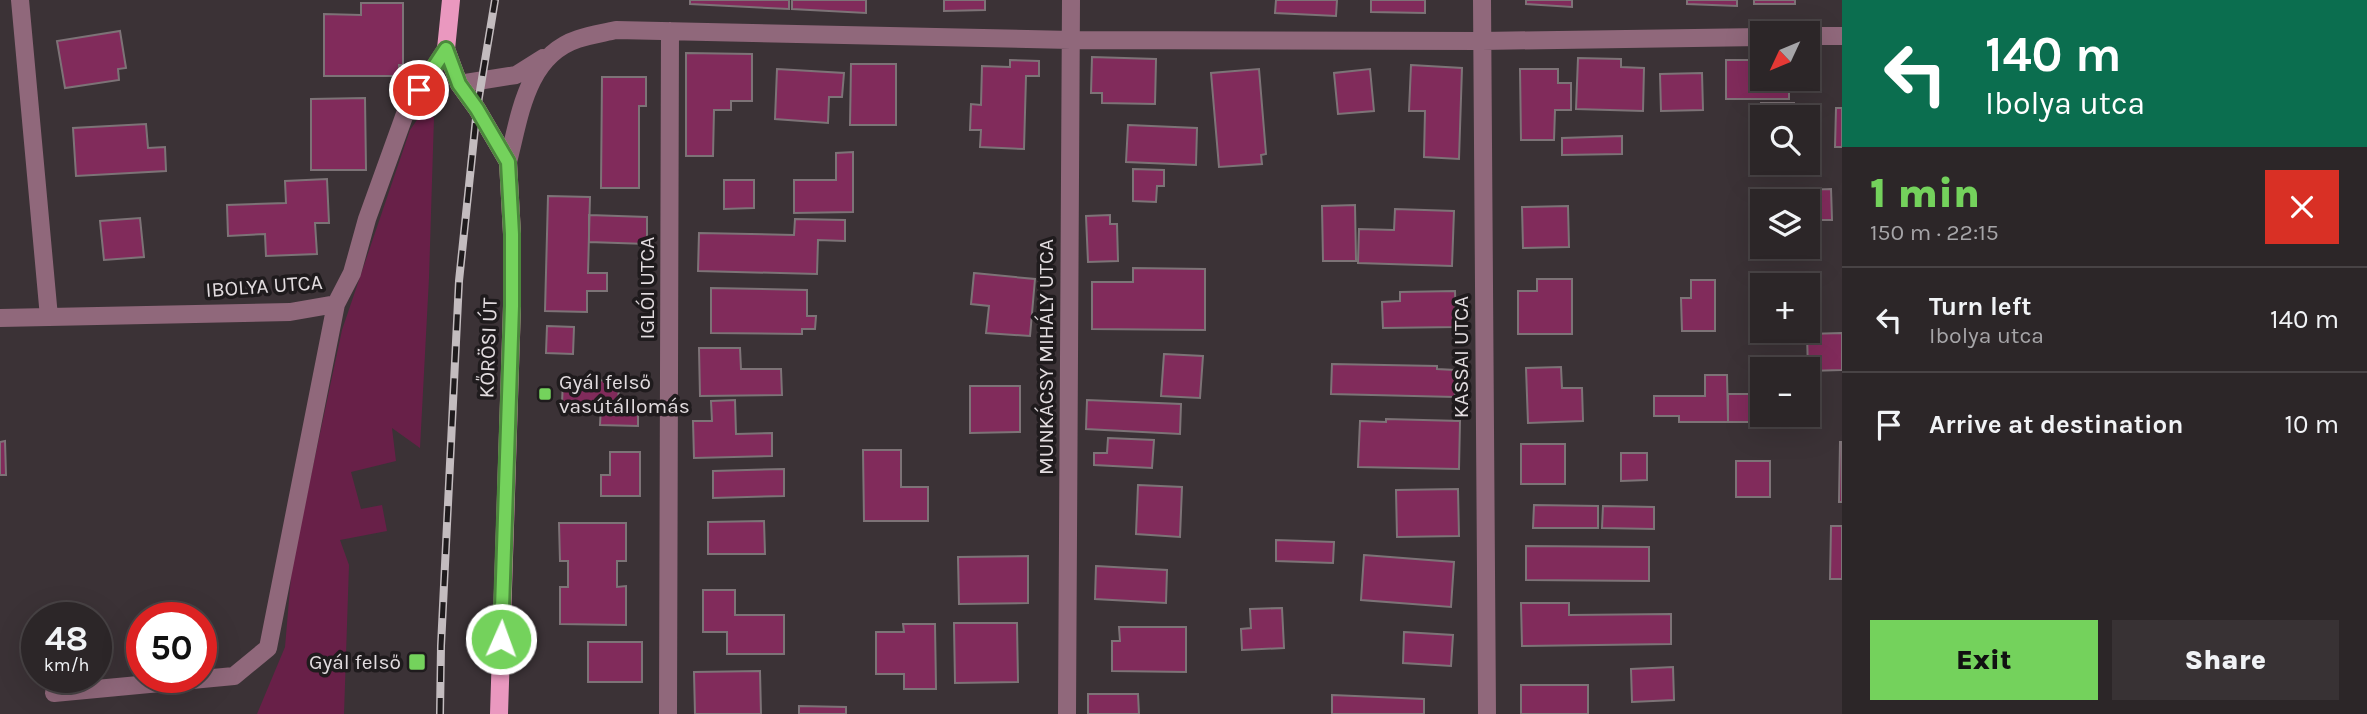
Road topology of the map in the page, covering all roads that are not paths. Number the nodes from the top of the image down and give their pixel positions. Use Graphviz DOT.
graph roads {
  1 [pos="20,0"];
  2 [pos="451,0"];
  3 [pos="1071,0"];
  4 [pos="1482,0"];
  5 [pos="670,31"];
  6 [pos="1820,36"];
  7 [pos="1842,36"];
  8 [pos="1750,37"];
  9 [pos="1071,40"];
  10 [pos="1482,41"];
  11 [pos="446,49"];
  12 [pos="546,57"];
  13 [pos="459,84"];
  14 [pos="508,162"];
  15 [pos="336,304"];
  16 [pos="49,317"];
  17 [pos="0,318"];
  18 [pos="112,688"];
  19 [pos="499,714"];
  20 [pos="668,714"];
  21 [pos="1067,714"];
  22 [pos="1487,714"];
  1 -- 16 [label="street"];
  2 -- 11 [label="main road, KŐRÖSI ÚT"];
  3 -- 9 [label="street, MUNKÁCSY MIHÁLY UTCA"];
  4 -- 10 [label="street, KASSAI UTCA"];
  5 -- 9 [label="street"];
  5 -- 12 [label="street"];
  5 -- 20 [label="street, IGLÓI UTCA"];
  6 -- 7 [label="street"];
  8 -- 10 [label="street"];
  9 -- 10 [label="street"];
  9 -- 21 [label="street, MUNKÁCSY MIHÁLY UTCA"];
  10 -- 22 [label="street, KASSAI UTCA"];
  11 -- 13 [label="main road, KŐRÖSI ÚT"];
  11 -- 15 [label="street, IBOLYA UTCA"];
  12 -- 13 [label="street"];
  12 -- 14 [label="street"];
  13 -- 14 [label="main road, KŐRÖSI ÚT"];
  14 -- 19 [label="main road, KŐRÖSI ÚT"];
  15 -- 16 [label="street, IBOLYA UTCA"];
  15 -- 18 [label="street"];
  16 -- 17 [label="street, IBOLYA UTCA"];
}
